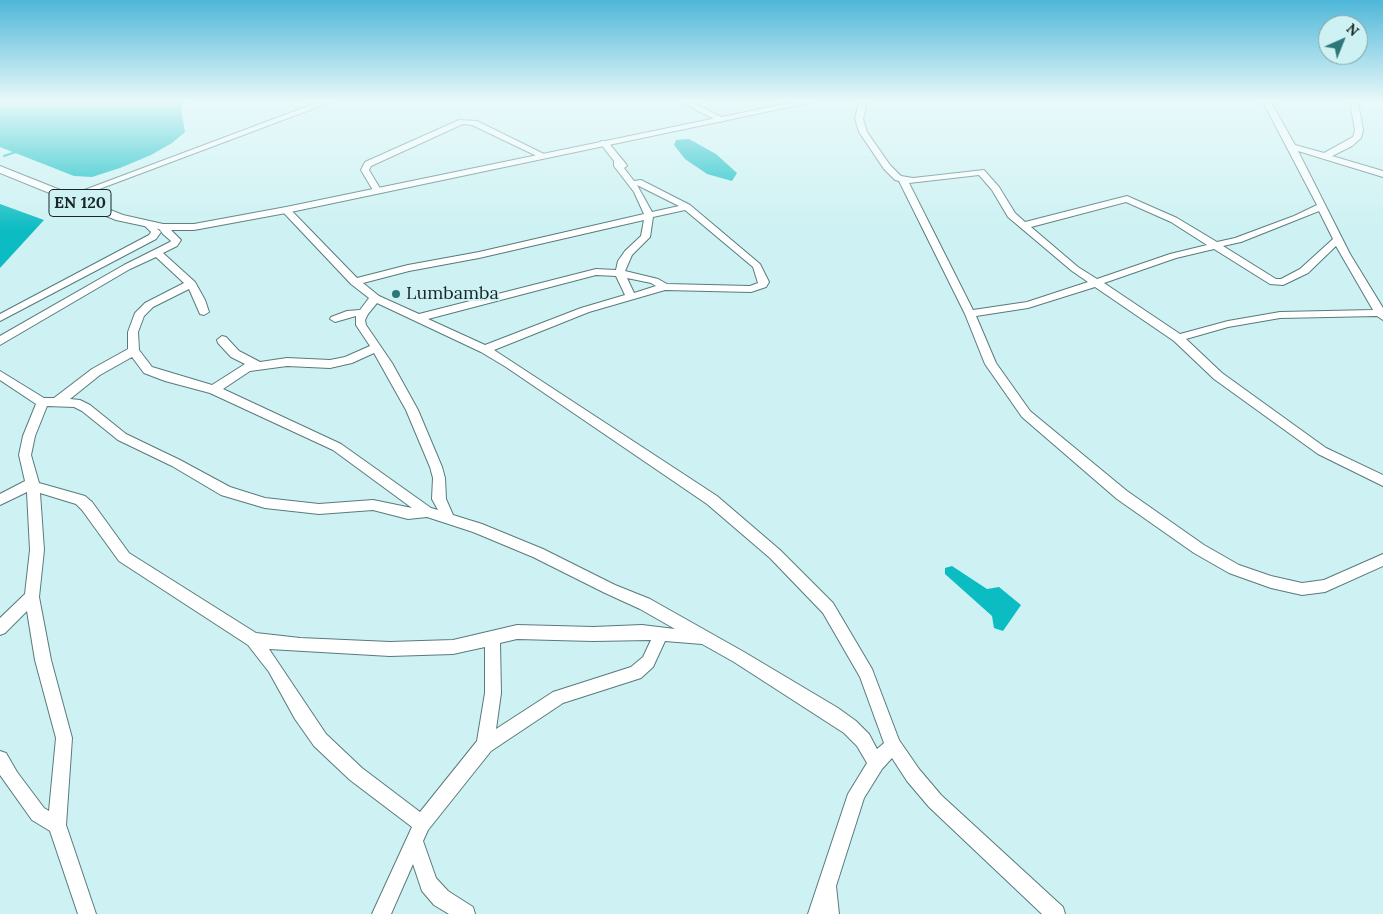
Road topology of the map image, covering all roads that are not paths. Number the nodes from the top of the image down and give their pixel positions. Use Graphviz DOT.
graph roads {
  1 [pos="212,145"];
  2 [pos="411,145"];
  3 [pos="520,145"];
  4 [pos="596,145"];
  5 [pos="605,145"];
  6 [pos="872,145"];
  7 [pos="1349,145"];
  8 [pos="1292,146"];
  9 [pos="544,156"];
  10 [pos="1325,156"];
  11 [pos="0,169"];
  12 [pos="1383,174"];
  13 [pos="903,180"];
  14 [pos="638,187"];
  15 [pos="377,190"];
  16 [pos="67,198"];
  17 [pos="1322,206"];
  18 [pos="687,207"];
  19 [pos="286,210"];
  20 [pos="649,216"];
  21 [pos="149,225"];
  22 [pos="1023,226"];
  23 [pos="164,227"];
  24 [pos="1338,239"];
  25 [pos="1215,245"];
  26 [pos="157,253"];
  27 [pos="620,273"];
  28 [pos="355,282"];
  29 [pos="1097,283"];
  30 [pos="191,284"];
  31 [pos="665,286"];
  32 [pos="630,296"];
  33 [pos="375,298"];
  34 [pos="204,312"];
  35 [pos="363,314"];
  36 [pos="970,314"];
  37 [pos="1382,314"];
  38 [pos="0,318"];
  39 [pos="417,318"];
  40 [pos="335,319"];
  41 [pos="1178,338"];
  42 [pos="222,340"];
  43 [pos="0,341"];
  44 [pos="376,348"];
  45 [pos="484,349"];
  46 [pos="134,351"];
  47 [pos="257,365"];
  48 [pos="0,375"];
  49 [pos="214,390"];
  50 [pos="59,401"];
  51 [pos="40,408"];
  52 [pos="1383,481"];
  53 [pos="33,484"];
  54 [pos="0,500"];
  55 [pos="426,512"];
  56 [pos="448,518"];
  57 [pos="1383,560"];
  58 [pos="32,597"];
  59 [pos="0,628"];
  60 [pos="661,634"];
  61 [pos="492,638"];
  62 [pos="703,638"];
  63 [pos="253,640"];
  64 [pos="485,745"];
  65 [pos="893,745"];
  66 [pos="0,759"];
  67 [pos="876,764"];
  68 [pos="57,825"];
  69 [pos="418,832"];
  70 [pos="827,886"];
  71 [pos="87,914"];
  72 [pos="381,914"];
  73 [pos="466,914"];
  74 [pos="817,914"];
  75 [pos="830,914"];
  76 [pos="1056,914"];
  1 -- 16 [label="street"];
  2 -- 15 [label="street"];
  3 -- 9 [label="street"];
  4 -- 9 [label="main road, EN 120"];
  5 -- 14 [label="street"];
  6 -- 13 [label="street"];
  7 -- 10 [label="street"];
  8 -- 10 [label="street"];
  8 -- 17 [label="street"];
  9 -- 15 [label="main road, EN 120"];
  10 -- 12 [label="street"];
  11 -- 16 [label="main road, EN 120"];
  13 -- 22 [label="street"];
  13 -- 36 [label="street"];
  14 -- 18 [label="street"];
  14 -- 20 [label="street"];
  15 -- 19 [label="main road, EN 120"];
  16 -- 21 [label="main road, EN 120"];
  17 -- 24 [label="street"];
  17 -- 25 [label="street"];
  18 -- 20 [label="street"];
  18 -- 31 [label="street"];
  19 -- 23 [label="main road, EN 120"];
  19 -- 28 [label="street"];
  20 -- 27 [label="street"];
  20 -- 28 [label="street"];
  21 -- 23 [label="main road, EN 120"];
  21 -- 38 [label="street"];
  22 -- 25 [label="street"];
  22 -- 29 [label="street"];
  23 -- 26 [label="street"];
  24 -- 25 [label="street"];
  24 -- 37 [label="street"];
  25 -- 29 [label="street"];
  26 -- 30 [label="street"];
  26 -- 43 [label="street"];
  27 -- 31 [label="street"];
  27 -- 32 [label="street"];
  27 -- 39 [label="street"];
  28 -- 33 [label="street"];
  29 -- 36 [label="street"];
  29 -- 41 [label="street"];
  30 -- 34 [label="street"];
  30 -- 46 [label="street"];
  31 -- 32 [label="street"];
  32 -- 45 [label="street"];
  33 -- 35 [label="street"];
  33 -- 39 [label="street"];
  35 -- 40 [label="street"];
  35 -- 44 [label="street"];
  36 -- 57 [label="street"];
  37 -- 41 [label="street"];
  39 -- 45 [label="street"];
  41 -- 52 [label="street"];
  42 -- 47 [label="street"];
  44 -- 47 [label="street"];
  44 -- 56 [label="street"];
  45 -- 65 [label="street"];
  46 -- 49 [label="street"];
  46 -- 50 [label="street"];
  47 -- 49 [label="street"];
  48 -- 51 [label="street"];
  49 -- 55 [label="street"];
  50 -- 51 [label="street"];
  50 -- 55 [label="street"];
  51 -- 53 [label="street"];
  53 -- 54 [label="street"];
  53 -- 58 [label="street"];
  53 -- 63 [label="street"];
  55 -- 56 [label="street"];
  56 -- 62 [label="street"];
  58 -- 59 [label="street"];
  58 -- 68 [label="street"];
  60 -- 61 [label="street"];
  60 -- 62 [label="street"];
  60 -- 64 [label="street"];
  61 -- 63 [label="street"];
  61 -- 64 [label="street"];
  62 -- 67 [label="street"];
  63 -- 69 [label="street"];
  64 -- 69 [label="street"];
  65 -- 67 [label="street"];
  65 -- 76 [label="street"];
  66 -- 68 [label="street"];
  67 -- 70 [label="street"];
  68 -- 71 [label="street"];
  69 -- 72 [label="street"];
  69 -- 73 [label="street"];
  70 -- 74 [label="street"];
  70 -- 75 [label="street"];
}
